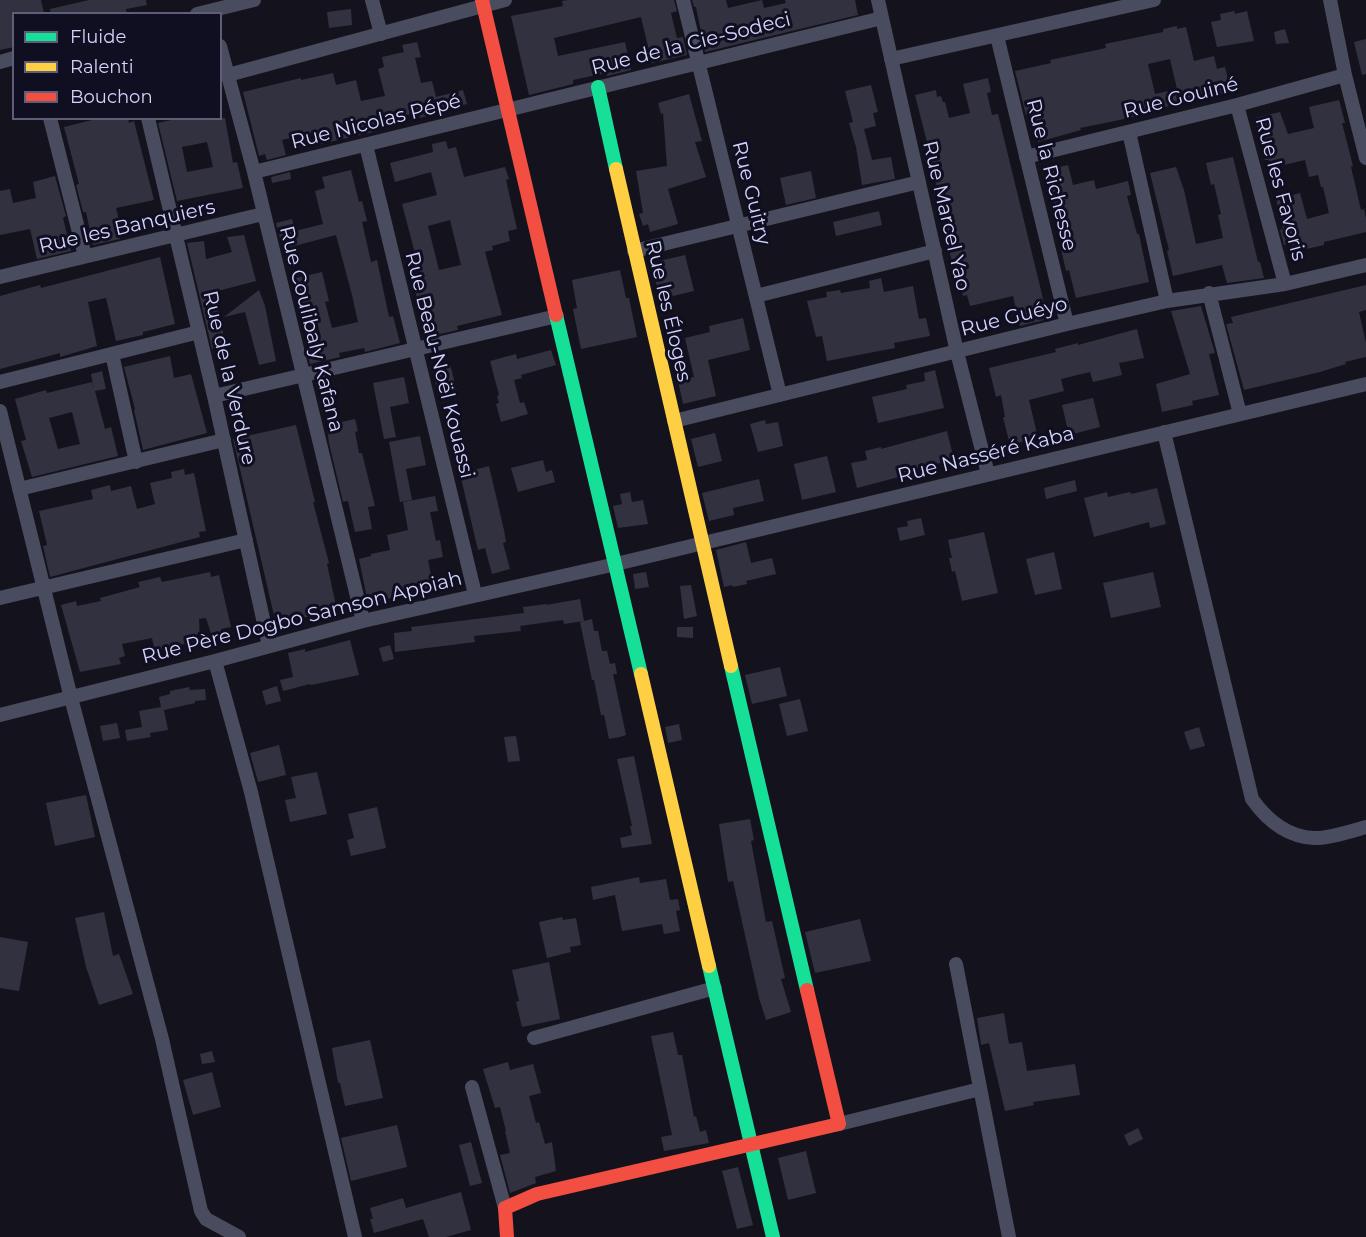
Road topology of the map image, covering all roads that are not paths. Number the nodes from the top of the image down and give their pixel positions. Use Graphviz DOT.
graph roads {
  1 [pos="254,0"];
  2 [pos="372,0"];
  3 [pos="505,0"];
  4 [pos="683,0"];
  5 [pos="878,0"];
  6 [pos="1154,0"];
  7 [pos="1330,0"];
  8 [pos="483,3"];
  9 [pos="207,9"];
  10 [pos="882,18"];
  11 [pos="381,34"];
  12 [pos="997,36"];
  13 [pos="222,53"];
  14 [pos="891,59"];
  15 [pos="698,63"];
  16 [pos="228,75"];
  17 [pos="1345,75"];
  18 [pos="598,87"];
  19 [pos="1238,105"];
  20 [pos="508,108"];
  21 [pos="51,120"];
  22 [pos="148,120"];
  23 [pos="1129,132"];
  24 [pos="366,145"];
  25 [pos="1026,157"];
  26 [pos="1366,158"];
  27 [pos="254,172"];
  28 [pos="919,182"];
  29 [pos="263,214"];
  30 [pos="739,226"];
  31 [pos="176,236"];
  32 [pos="634,251"];
  33 [pos="935,251"];
  34 [pos="85,256"];
  35 [pos="1366,265"];
  36 [pos="0,277"];
  37 [pos="1285,284"];
  38 [pos="1209,294"];
  39 [pos="756,296"];
  40 [pos="1167,301"];
  41 [pos="557,316"];
  42 [pos="1067,324"];
  43 [pos="199,332"];
  44 [pos="415,349"];
  45 [pos="957,352"];
  46 [pos="112,354"];
  47 [pos="302,377"];
  48 [pos="0,382"];
  49 [pos="1366,384"];
  50 [pos="780,395"];
  51 [pos="214,396"];
  52 [pos="0,411"];
  53 [pos="1240,414"];
  54 [pos="674,421"];
  55 [pos="1164,432"];
  56 [pos="224,440"];
  57 [pos="136,462"];
  58 [pos="988,474"];
  59 [pos="19,489"];
  60 [pos="246,540"];
  61 [pos="702,543"];
  62 [pos="616,564"];
  63 [pos="42,586"];
  64 [pos="475,594"];
  65 [pos="0,598"];
  66 [pos="363,621"];
  67 [pos="269,646"];
  68 [pos="214,661"];
  69 [pos="70,698"];
  70 [pos="0,715"];
  71 [pos="1366,828"];
  72 [pos="956,964"];
  73 [pos="715,988"];
  74 [pos="534,1038"];
  75 [pos="472,1087"];
  76 [pos="980,1089"];
  77 [pos="839,1124"];
  78 [pos="752,1145"];
  79 [pos="506,1208"];
  80 [pos="239,1237"];
  81 [pos="355,1237"];
  82 [pos="507,1237"];
  83 [pos="773,1237"];
  84 [pos="1009,1237"];
  1 -- 9 [label="street"];
  2 -- 11 [label="street"];
  3 -- 8 [label="street"];
  4 -- 15 [label="street, Rue Guitry"];
  5 -- 10 [label="street, Rue Marcel Yao"];
  6 -- 12 [label="street"];
  7 -- 17 [label="street"];
  8 -- 11 [label="street"];
  8 -- 20 [label="street"];
  10 -- 14 [label="street, Rue Marcel Yao"];
  10 -- 15 [label="street, Rue de la Cie-Sodeci"];
  11 -- 16 [label="street"];
  12 -- 14 [label="street"];
  12 -- 25 [label="street, Rue la Richesse"];
  13 -- 16 [label="street, Rue Coulibaly Kafana"];
  14 -- 28 [label="street, Rue Marcel Yao"];
  15 -- 18 [label="street, Rue de la Cie-Sodeci"];
  15 -- 30 [label="street, Rue Guitry"];
  16 -- 27 [label="street, Rue Coulibaly Kafana"];
  17 -- 19 [label="street, Rue Gouiné"];
  17 -- 26 [label="street"];
  18 -- 20 [label="street, Rue de la Cie-Sodeci"];
  18 -- 32 [label="street, Rue les Éloges"];
  19 -- 23 [label="street, Rue Gouiné"];
  19 -- 37 [label="street, Rue les Favoris"];
  20 -- 24 [label="street, Rue Nicolas Pépé"];
  20 -- 41 [label="street"];
  21 -- 34 [label="street"];
  22 -- 31 [label="street, Rue de la Verdure"];
  23 -- 25 [label="street, Rue Gouiné"];
  23 -- 40 [label="street"];
  24 -- 27 [label="street, Rue Nicolas Pépé"];
  24 -- 44 [label="street, Rue Beau-Noël Kouassi"];
  25 -- 42 [label="street, Rue la Richesse"];
  27 -- 29 [label="street, Rue Coulibaly Kafana"];
  28 -- 30 [label="street"];
  28 -- 33 [label="street, Rue Marcel Yao"];
  29 -- 31 [label="street, Rue les Banquiers"];
  29 -- 47 [label="street, Rue Coulibaly Kafana"];
  30 -- 32 [label="street"];
  30 -- 39 [label="street, Rue Guitry"];
  31 -- 34 [label="street, Rue les Banquiers"];
  31 -- 43 [label="street, Rue de la Verdure"];
  32 -- 54 [label="street, Rue les Éloges"];
  33 -- 39 [label="street"];
  33 -- 45 [label="street, Rue Marcel Yao"];
  34 -- 36 [label="street, Rue les Banquiers"];
  35 -- 37 [label="street, Rue Guéyo"];
  37 -- 38 [label="street, Rue Guéyo"];
  38 -- 40 [label="street, Rue Guéyo"];
  38 -- 53 [label="street"];
  39 -- 50 [label="street, Rue Guitry"];
  40 -- 42 [label="street, Rue Guéyo"];
  41 -- 44 [label="street"];
  41 -- 62 [label="street"];
  42 -- 45 [label="street, Rue Guéyo"];
  43 -- 46 [label="street"];
  43 -- 51 [label="street, Rue de la Verdure"];
  44 -- 47 [label="street"];
  44 -- 64 [label="street, Rue Beau-Noël Kouassi"];
  45 -- 50 [label="street, Rue Guéyo"];
  45 -- 58 [label="street, Rue Marcel Yao"];
  46 -- 48 [label="street"];
  46 -- 57 [label="street"];
  47 -- 51 [label="street"];
  47 -- 66 [label="street, Rue Coulibaly Kafana"];
  49 -- 53 [label="street, Rue Nasséré Kaba"];
  50 -- 54 [label="street, Rue Guéyo"];
  51 -- 56 [label="street, Rue de la Verdure"];
  52 -- 59 [label="street"];
  53 -- 55 [label="street, Rue Nasséré Kaba"];
  54 -- 61 [label="street, Rue les Éloges"];
  55 -- 58 [label="street, Rue Nasséré Kaba"];
  55 -- 71 [label="street"];
  56 -- 57 [label="street"];
  56 -- 60 [label="street, Rue de la Verdure"];
  57 -- 59 [label="street"];
  58 -- 61 [label="street, Rue Nasséré Kaba"];
  59 -- 63 [label="street"];
  60 -- 63 [label="street"];
  60 -- 67 [label="street, Rue de la Verdure"];
  61 -- 62 [label="street, Rue Nasséré Kaba"];
  61 -- 77 [label="street, Rue les Éloges"];
  62 -- 64 [label="street, Rue Père Dogbo Samson Appiah"];
  62 -- 73 [label="street"];
  63 -- 65 [label="street"];
  63 -- 69 [label="street"];
  64 -- 66 [label="street, Rue Père Dogbo Samson Appiah"];
  66 -- 67 [label="street, Rue Père Dogbo Samson Appiah"];
  67 -- 68 [label="street, Rue Père Dogbo Samson Appiah"];
  68 -- 69 [label="street, Rue Père Dogbo Samson Appiah"];
  68 -- 81 [label="street"];
  69 -- 70 [label="street, Rue Père Dogbo Samson Appiah"];
  69 -- 80 [label="street"];
  72 -- 76 [label="street"];
  73 -- 74 [label="street"];
  73 -- 78 [label="street"];
  75 -- 79 [label="street"];
  76 -- 77 [label="street"];
  76 -- 84 [label="street"];
  77 -- 78 [label="street"];
  78 -- 79 [label="street"];
  78 -- 83 [label="street"];
  79 -- 82 [label="street"];
}
